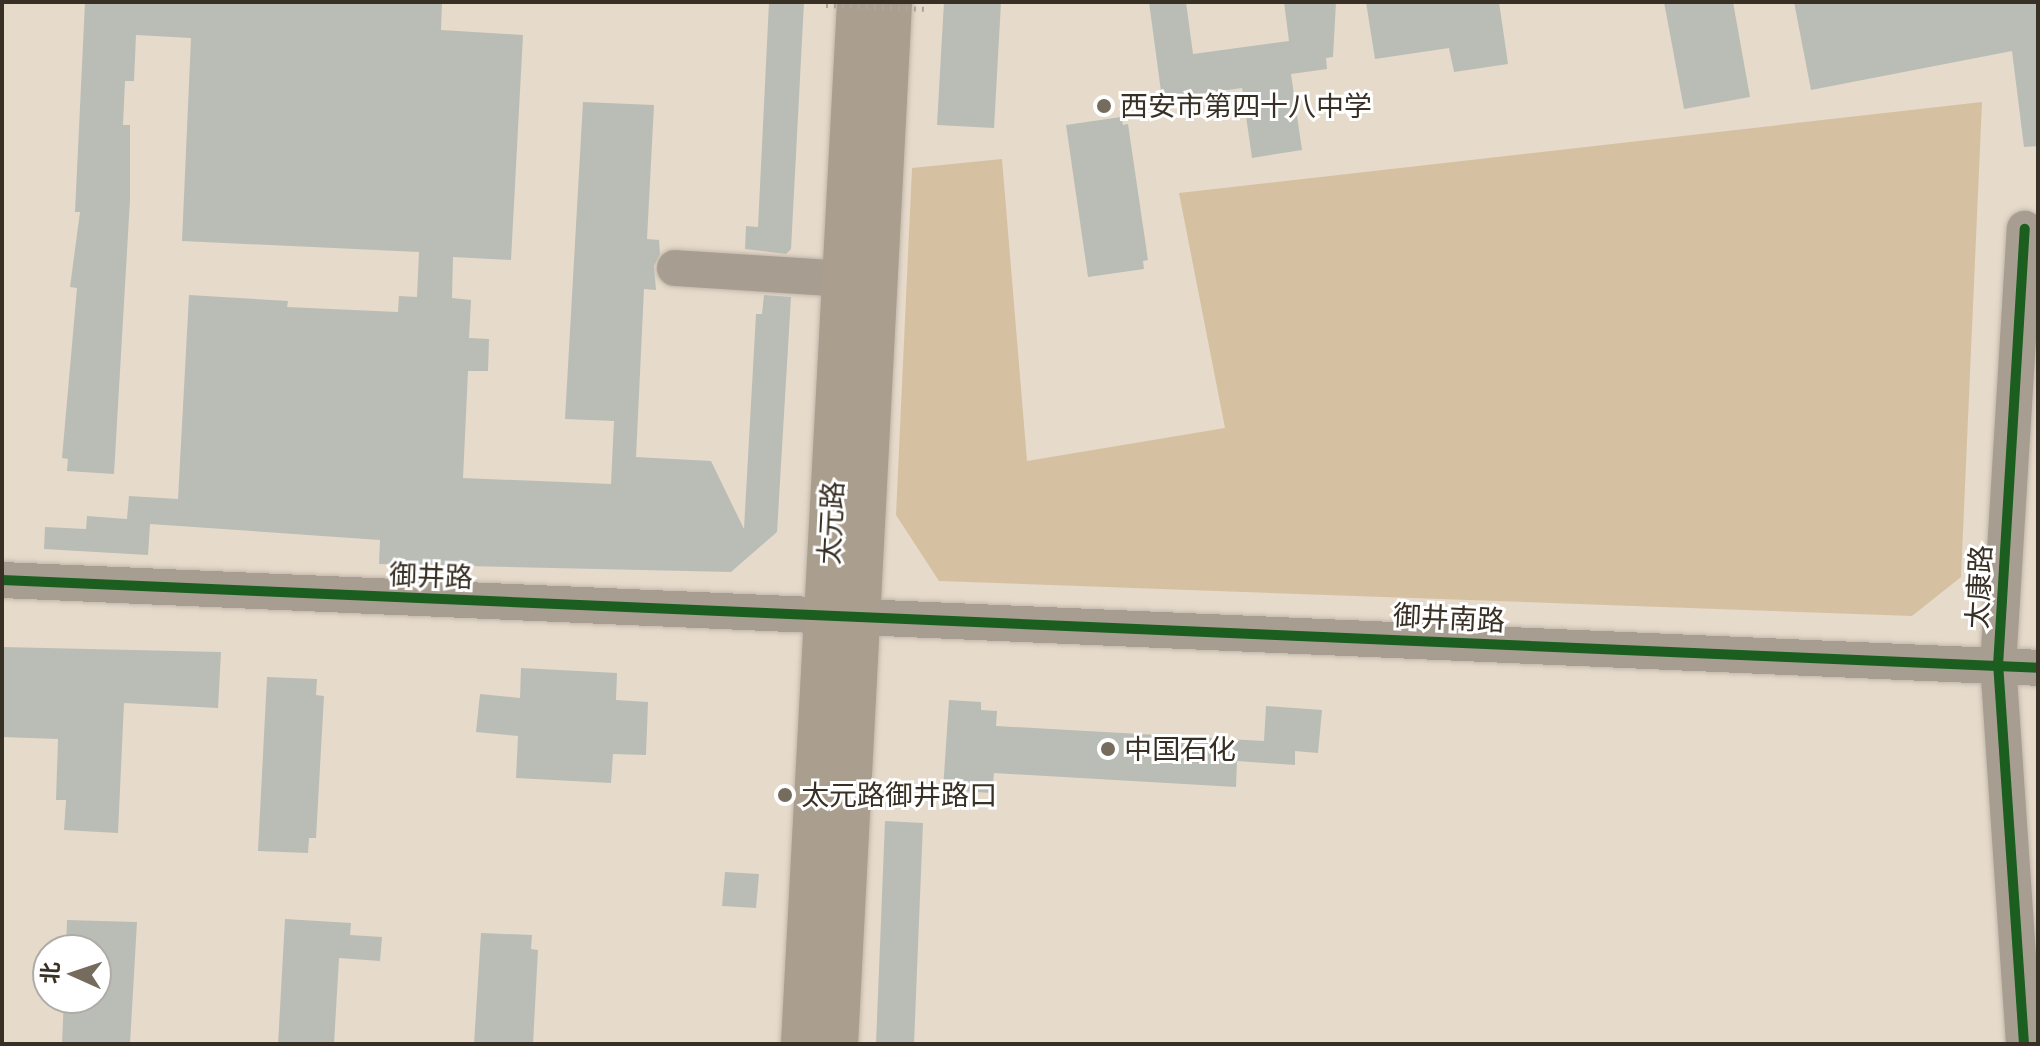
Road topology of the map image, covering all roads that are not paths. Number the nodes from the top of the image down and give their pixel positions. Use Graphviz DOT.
graph roads {
  1 [pos="842,4"];
  2 [pos="909,6"];
  3 [pos="2025,229"];
  4 [pos="675,268"];
  5 [pos="844,279"];
  6 [pos="2,580"];
  7 [pos="842,615"];
  8 [pos="1998,666"];
  9 [pos="2038,668"];
  10 [pos="803,1044"];
  11 [pos="836,1044"];
  12 [pos="2024,1044"];
  1 -- 5 [label="main road, 太元路"];
  2 -- 7 [label="main road, 太元路"];
  3 -- 8 [label="street, 太康路"];
  4 -- 5 [label="street"];
  5 -- 7 [label="main road, 太元路"];
  6 -- 7 [label="street, 御井路"];
  7 -- 8 [label="street, 御井南路"];
  7 -- 10 [label="main road, 太元路"];
  7 -- 11 [label="main road, 太元路"];
  8 -- 9 [label="street, 御井南路"];
  8 -- 12 [label="street, 太康路"];
}
